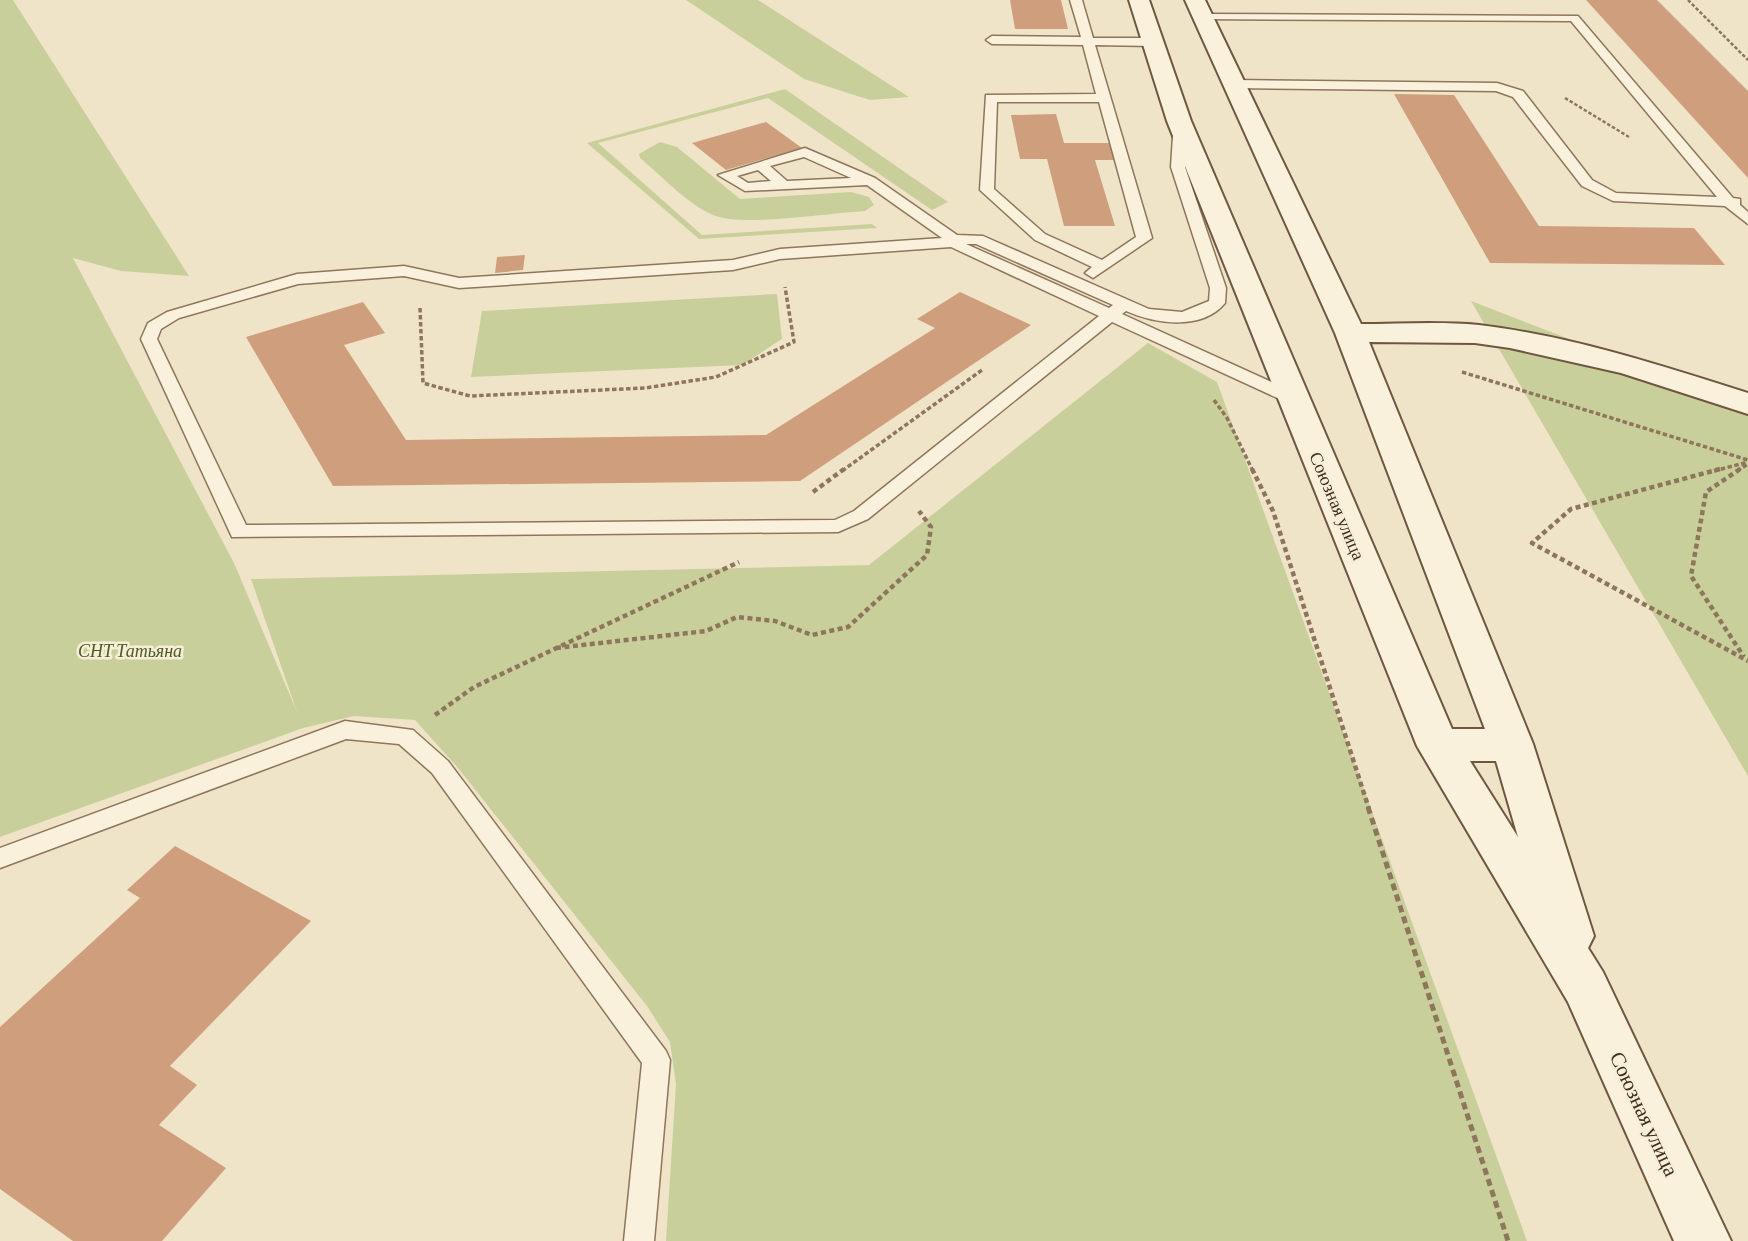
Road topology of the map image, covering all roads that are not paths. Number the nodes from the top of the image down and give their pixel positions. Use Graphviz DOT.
graph roads {
  1 [pos="1076,0"];
  2 [pos="1139,0"];
  3 [pos="1200,8"];
  4 [pos="992,40"];
  5 [pos="1088,41"];
  6 [pos="1153,42"];
  7 [pos="1235,84"];
  8 [pos="1104,98"];
  9 [pos="1179,121"];
  10 [pos="760,165"];
  11 [pos="870,181"];
  12 [pos="784,185"];
  13 [pos="1729,202"];
  14 [pos="1748,202"];
  15 [pos="1748,220"];
  16 [pos="957,242"];
  17 [pos="1103,266"];
  18 [pos="1077,283"];
  19 [pos="1116,310"];
  20 [pos="1350,332"];
  21 [pos="1292,398"];
  22 [pos="1748,404"];
  23 [pos="1512,744"];
  24 [pos="1438,746"];
  25 [pos="0,858"];
  26 [pos="1586,988"];
  27 [pos="639,1241"];
  28 [pos="1703,1241"];
  1 -- 5 [label="lane"];
  2 -- 6 [label="main road, Союзная улица"];
  3 -- 7 [label="main road, Союзная улица"];
  3 -- 13 [label="lane"];
  4 -- 5 [label="lane"];
  5 -- 6 [label="lane"];
  5 -- 8 [label="lane"];
  6 -- 9 [label="main road, Союзная улица"];
  7 -- 13 [label="lane"];
  7 -- 20 [label="main road, Союзная улица"];
  8 -- 17 [label="lane"];
  8 -- 17 [label="lane"];
  9 -- 19 [label="lane"];
  9 -- 21 [label="main road, Союзная улица"];
  10 -- 11 [label="lane"];
  10 -- 12 [label="lane"];
  10 -- 12 [label="lane"];
  11 -- 12 [label="lane"];
  11 -- 16 [label="lane"];
  13 -- 14 [label="lane"];
  13 -- 15 [label="lane"];
  16 -- 18 [label="lane"];
  16 -- 19 [label="lane"];
  16 -- 19 [label="lane"];
  17 -- 18 [label="lane"];
  18 -- 19 [label="lane"];
  19 -- 21 [label="lane"];
  20 -- 22 [label="main road"];
  20 -- 23 [label="main road, Союзная улица"];
  21 -- 24 [label="main road, Союзная улица"];
  23 -- 24 [label="main road"];
  23 -- 26 [label="main road, Союзная улица"];
  24 -- 26 [label="main road, Союзная улица"];
  25 -- 27 [label="lane"];
  26 -- 28 [label="main road, Союзная улица"];
}
